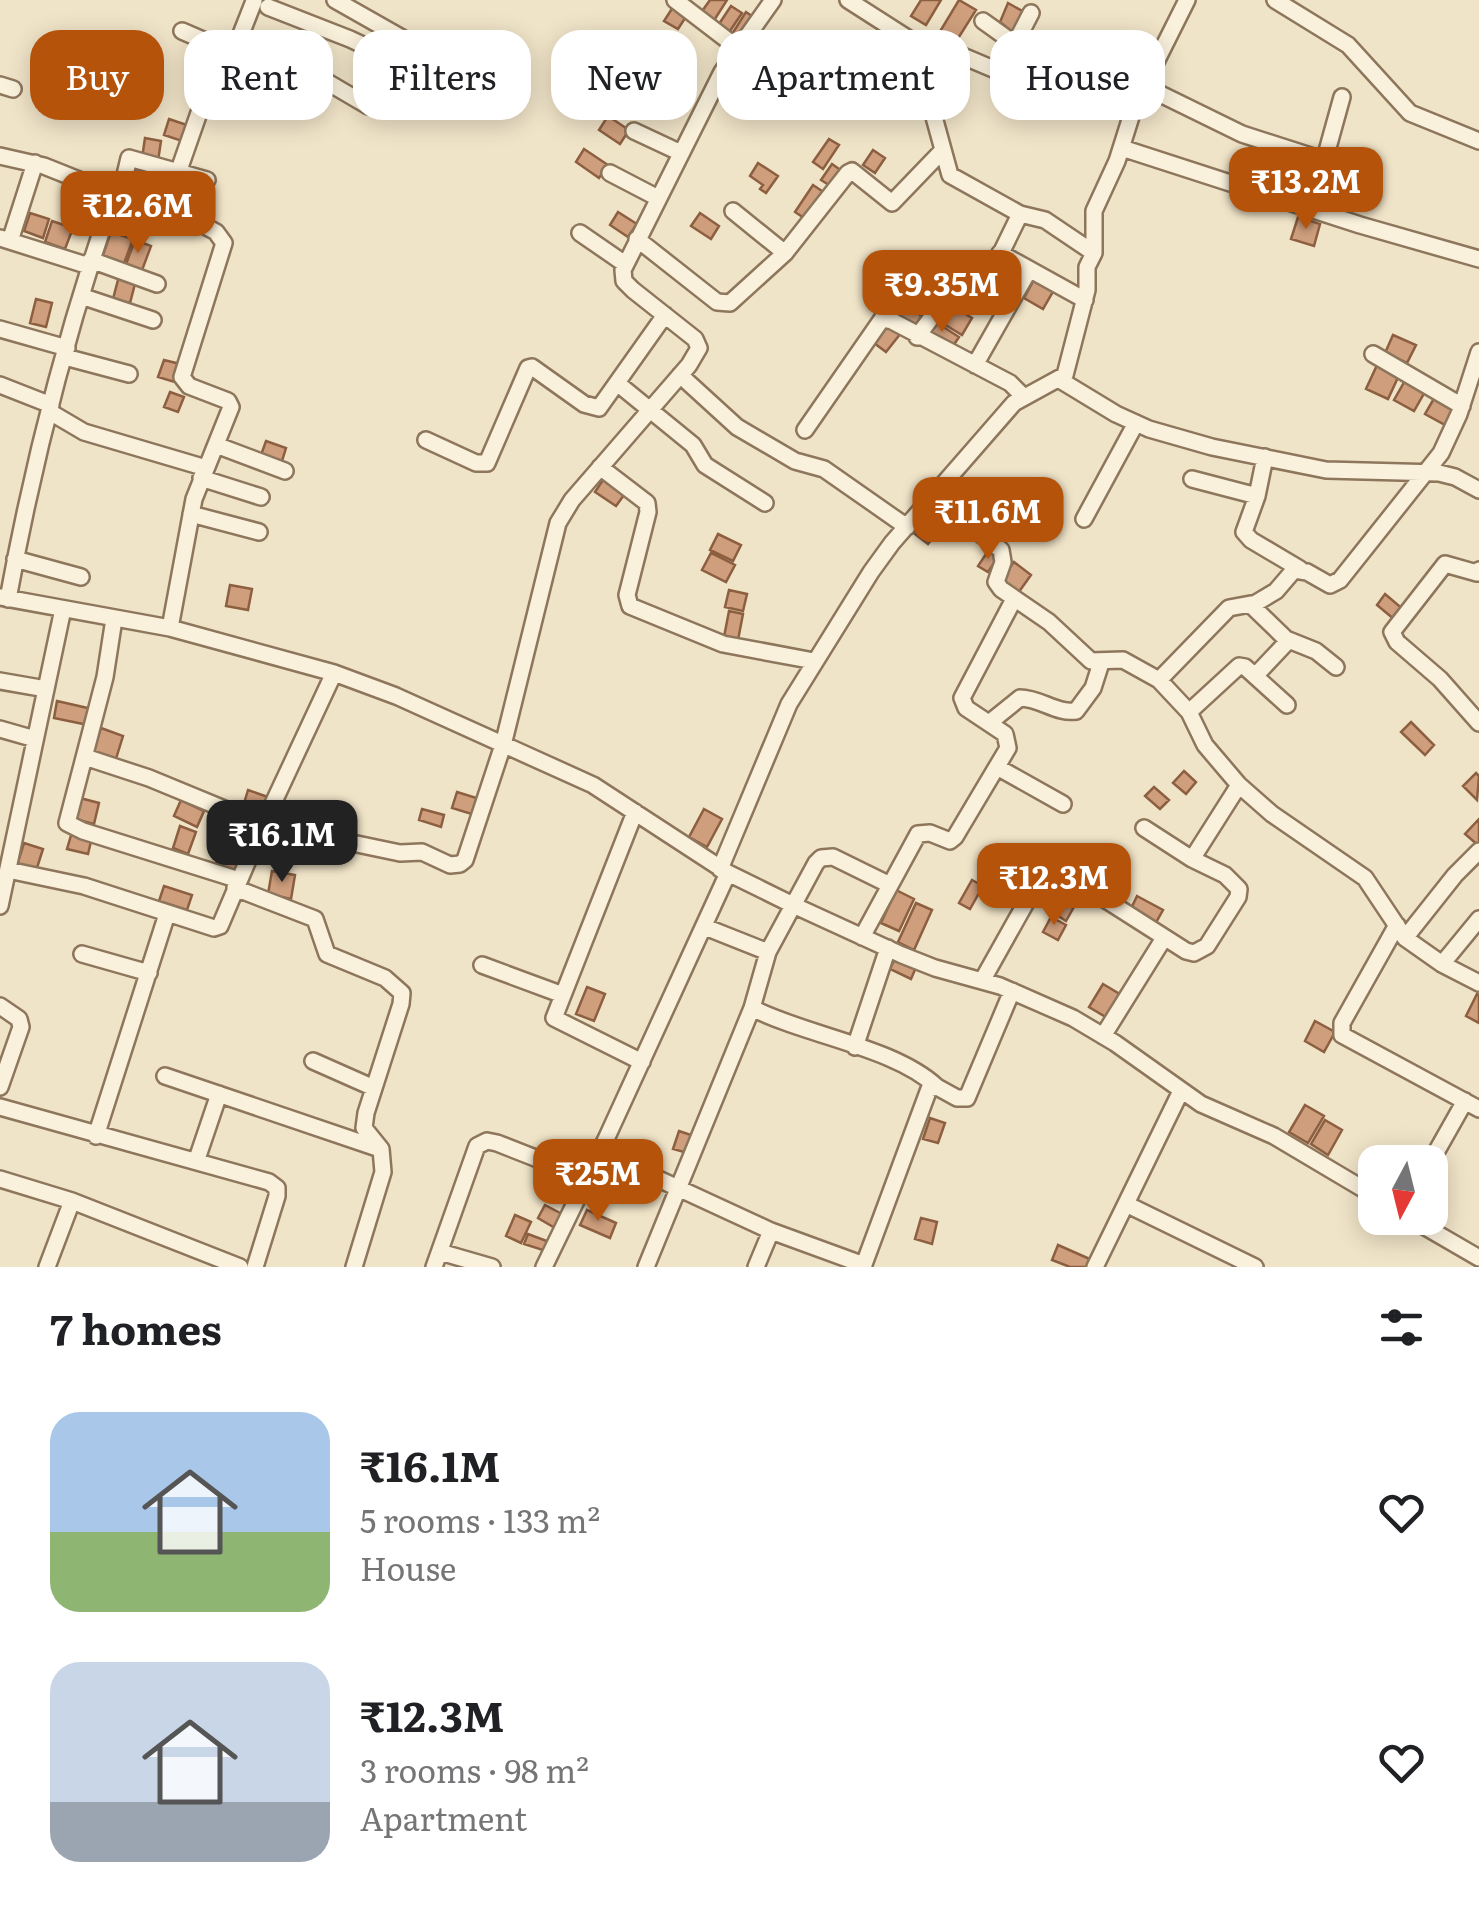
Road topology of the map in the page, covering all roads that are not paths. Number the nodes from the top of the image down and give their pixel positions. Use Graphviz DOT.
graph roads {
  1 [pos="335,0"];
  2 [pos="674,0"];
  3 [pos="773,0"];
  4 [pos="848,0"];
  5 [pos="1187,0"];
  6 [pos="1275,0"];
  7 [pos="262,2"];
  8 [pos="1031,13"];
  9 [pos="983,21"];
  10 [pos="242,30"];
  11 [pos="388,30"];
  12 [pos="752,30"];
  13 [pos="895,30"];
  14 [pos="996,30"];
  15 [pos="1022,30"];
  16 [pos="717,32"];
  17 [pos="353,40"];
  18 [pos="1165,44"];
  19 [pos="717,82"];
  20 [pos="1342,97"];
  21 [pos="1165,102"];
  22 [pos="199,120"];
  23 [pos="935,120"];
  24 [pos="1132,120"];
  25 [pos="634,130"];
  26 [pos="1479,140"];
  27 [pos="1122,148"];
  28 [pos="943,150"];
  29 [pos="681,153"];
  30 [pos="0,156"];
  31 [pos="1326,161"];
  32 [pos="34,164"];
  33 [pos="178,170"];
  34 [pos="610,173"];
  35 [pos="207,180"];
  36 [pos="117,195"];
  37 [pos="658,198"];
  38 [pos="174,210"];
  39 [pos="1312,210"];
  40 [pos="732,211"];
  41 [pos="1020,214"];
  42 [pos="580,234"];
  43 [pos="637,239"];
  44 [pos="5,240"];
  45 [pos="785,253"];
  46 [pos="1000,253"];
  47 [pos="1094,253"];
  48 [pos="1479,259"];
  49 [pos="90,263"];
  50 [pos="625,264"];
  51 [pos="1029,270"];
  52 [pos="157,284"];
  53 [pos="986,284"];
  54 [pos="81,296"];
  55 [pos="1085,300"];
  56 [pos="1010,304"];
  57 [pos="665,315"];
  58 [pos="153,320"];
  59 [pos="0,329"];
  60 [pos="917,337"];
  61 [pos="66,352"];
  62 [pos="1479,352"];
  63 [pos="1373,354"];
  64 [pos="974,365"];
  65 [pos="128,374"];
  66 [pos="680,376"];
  67 [pos="1060,380"];
  68 [pos="617,383"];
  69 [pos="0,385"];
  70 [pos="1474,386"];
  71 [pos="1023,396"];
  72 [pos="1462,406"];
  73 [pos="51,408"];
  74 [pos="649,412"];
  75 [pos="1136,423"];
  76 [pos="805,430"];
  77 [pos="426,440"];
  78 [pos="216,444"];
  79 [pos="1266,457"];
  80 [pos="600,468"];
  81 [pos="285,471"];
  82 [pos="204,473"];
  83 [pos="1424,474"];
  84 [pos="1192,479"];
  85 [pos="1479,490"];
  86 [pos="1258,496"];
  87 [pos="934,497"];
  88 [pos="261,498"];
  89 [pos="765,504"];
  90 [pos="191,514"];
  91 [pos="1084,519"];
  92 [pos="907,527"];
  93 [pos="259,532"];
  94 [pos="15,559"];
  95 [pos="1300,568"];
  96 [pos="1478,572"];
  97 [pos="81,577"];
  98 [pos="4,598"];
  99 [pos="1014,599"];
  100 [pos="1251,604"];
  101 [pos="63,609"];
  102 [pos="114,619"];
  103 [pos="170,628"];
  104 [pos="1288,641"];
  105 [pos="814,662"];
  106 [pos="1101,663"];
  107 [pos="1336,667"];
  108 [pos="334,674"];
  109 [pos="1255,676"];
  110 [pos="1159,680"];
  111 [pos="0,682"];
  112 [pos="46,689"];
  113 [pos="1287,705"];
  114 [pos="1189,712"];
  115 [pos="989,723"];
  116 [pos="1479,723"];
  117 [pos="0,730"];
  118 [pos="35,739"];
  119 [pos="503,746"];
  120 [pos="84,757"];
  121 [pos="997,768"];
  122 [pos="1239,785"];
  123 [pos="1063,804"];
  124 [pos="635,812"];
  125 [pos="262,825"];
  126 [pos="1144,828"];
  127 [pos="357,844"];
  128 [pos="1479,851"];
  129 [pos="1192,860"];
  130 [pos="1047,865"];
  131 [pos="8,870"];
  132 [pos="724,871"];
  133 [pos="237,884"];
  134 [pos="890,885"];
  135 [pos="1095,893"];
  136 [pos="0,906"];
  137 [pos="793,906"];
  138 [pos="168,914"];
  139 [pos="1479,919"];
  140 [pos="705,927"];
  141 [pos="1401,931"];
  142 [pos="862,937"];
  143 [pos="1164,938"];
  144 [pos="888,948"];
  145 [pos="768,952"];
  146 [pos="82,954"];
  147 [pos="1442,964"];
  148 [pos="482,965"];
  149 [pos="149,972"];
  150 [pos="982,981"];
  151 [pos="1479,983"];
  152 [pos="1012,991"];
  153 [pos="562,996"];
  154 [pos="0,1006"];
  155 [pos="752,1008"];
  156 [pos="1103,1036"];
  157 [pos="855,1047"];
  158 [pos="313,1061"];
  159 [pos="642,1062"];
  160 [pos="165,1076"];
  161 [pos="0,1087"];
  162 [pos="374,1088"];
  163 [pos="936,1088"];
  164 [pos="1181,1091"];
  165 [pos="219,1094"];
  166 [pos="1474,1101"];
  167 [pos="0,1107"];
  168 [pos="96,1136"];
  169 [pos="1443,1145"];
  170 [pos="380,1149"];
  171 [pos="600,1152"];
  172 [pos="198,1160"];
  173 [pos="586,1178"];
  174 [pos="0,1179"];
  175 [pos="1358,1186"];
  176 [pos="680,1189"];
  177 [pos="72,1200"];
  178 [pos="1126,1204"];
  179 [pos="771,1231"];
  180 [pos="1439,1235"];
  181 [pos="1479,1258"];
  182 [pos="437,1260"];
  183 [pos="864,1266"];
  184 [pos="47,1267"];
  185 [pos="240,1267"];
  186 [pos="255,1267"];
  187 [pos="354,1267"];
  188 [pos="492,1267"];
  189 [pos="544,1267"];
  190 [pos="646,1267"];
  191 [pos="756,1267"];
  192 [pos="1094,1267"];
  193 [pos="1255,1267"];
  1 -- 11 [label="street"];
  2 -- 16 [label="street"];
  3 -- 12 [label="street"];
  4 -- 13 [label="street"];
  5 -- 18 [label="street"];
  6 -- 26 [label="street"];
  7 -- 10 [label="street"];
  7 -- 17 [label="street"];
  8 -- 15 [label="street"];
  9 -- 14 [label="street"];
  19 -- 29 [label="street"];
  20 -- 31 [label="street"];
  21 -- 31 [label="street"];
  22 -- 33 [label="street"];
  23 -- 28 [label="street"];
  24 -- 27 [label="street"];
  25 -- 29 [label="street"];
  27 -- 39 [label="street"];
  27 -- 47 [label="street"];
  28 -- 41 [label="street"];
  28 -- 45 [label="street"];
  29 -- 37 [label="street"];
  30 -- 32 [label="street"];
  31 -- 39 [label="street"];
  32 -- 36 [label="street"];
  32 -- 44 [label="street"];
  33 -- 35 [label="street"];
  33 -- 36 [label="street"];
  33 -- 38 [label="street"];
  34 -- 37 [label="street"];
  36 -- 38 [label="street"];
  36 -- 49 [label="street"];
  37 -- 43 [label="street"];
  38 -- 78 [label="street"];
  39 -- 48 [label="street"];
  40 -- 45 [label="street"];
  41 -- 46 [label="street"];
  41 -- 47 [label="street"];
  42 -- 50 [label="street"];
  43 -- 45 [label="street"];
  43 -- 50 [label="street"];
  44 -- 49 [label="street"];
  46 -- 51 [label="street"];
  46 -- 53 [label="street"];
  47 -- 55 [label="street"];
  49 -- 52 [label="street"];
  49 -- 54 [label="street"];
  50 -- 57 [label="street"];
  51 -- 55 [label="street"];
  51 -- 56 [label="street"];
  53 -- 56 [label="street"];
  53 -- 60 [label="street"];
  54 -- 58 [label="street"];
  54 -- 61 [label="street"];
  55 -- 67 [label="street"];
  56 -- 64 [label="street"];
  57 -- 66 [label="street"];
  57 -- 68 [label="street"];
  59 -- 61 [label="street"];
  60 -- 64 [label="street"];
  60 -- 76 [label="street"];
  61 -- 65 [label="street"];
  61 -- 73 [label="street"];
  62 -- 70 [label="street"];
  63 -- 72 [label="street"];
  64 -- 71 [label="street"];
  66 -- 74 [label="street"];
  66 -- 92 [label="street"];
  67 -- 71 [label="street"];
  67 -- 75 [label="street"];
  68 -- 74 [label="street"];
  68 -- 77 [label="street"];
  69 -- 73 [label="street"];
  70 -- 72 [label="street"];
  71 -- 87 [label="street"];
  72 -- 83 [label="street"];
  73 -- 82 [label="street"];
  73 -- 94 [label="street"];
  74 -- 80 [label="street"];
  74 -- 89 [label="street"];
  75 -- 79 [label="street"];
  75 -- 91 [label="street"];
  78 -- 81 [label="street"];
  78 -- 82 [label="street"];
  79 -- 83 [label="street"];
  79 -- 86 [label="street"];
  80 -- 105 [label="street"];
  80 -- 119 [label="street"];
  82 -- 88 [label="street"];
  82 -- 90 [label="street"];
  83 -- 85 [label="street"];
  83 -- 95 [label="street"];
  84 -- 86 [label="street"];
  86 -- 95 [label="street"];
  87 -- 92 [label="street"];
  87 -- 99 [label="street"];
  90 -- 93 [label="street"];
  90 -- 103 [label="street"];
  92 -- 105 [label="street"];
  94 -- 97 [label="street"];
  94 -- 98 [label="street"];
  95 -- 100 [label="street"];
  96 -- 116 [label="street"];
  98 -- 101 [label="street"];
  99 -- 106 [label="street"];
  99 -- 115 [label="street"];
  100 -- 104 [label="street"];
  100 -- 110 [label="street"];
  101 -- 102 [label="street"];
  101 -- 112 [label="street"];
  102 -- 103 [label="street"];
  102 -- 120 [label="street"];
  103 -- 108 [label="street"];
  104 -- 107 [label="street"];
  104 -- 109 [label="street"];
  105 -- 132 [label="street"];
  106 -- 110 [label="street"];
  106 -- 115 [label="street"];
  108 -- 119 [label="street"];
  108 -- 125 [label="street"];
  109 -- 113 [label="street"];
  109 -- 114 [label="street"];
  110 -- 114 [label="street"];
  111 -- 112 [label="street"];
  112 -- 118 [label="street"];
  114 -- 122 [label="street"];
  115 -- 121 [label="street"];
  117 -- 118 [label="street"];
  118 -- 131 [label="street"];
  119 -- 124 [label="street"];
  119 -- 127 [label="street"];
  120 -- 125 [label="street"];
  120 -- 133 [label="street"];
  121 -- 123 [label="street"];
  121 -- 134 [label="street"];
  122 -- 129 [label="street"];
  122 -- 141 [label="street"];
  124 -- 132 [label="street"];
  124 -- 153 [label="street"];
  125 -- 133 [label="street"];
  126 -- 129 [label="street"];
  128 -- 141 [label="street"];
  129 -- 143 [label="street"];
  130 -- 150 [label="street"];
  131 -- 136 [label="street"];
  131 -- 138 [label="street"];
  132 -- 137 [label="street"];
  132 -- 140 [label="street"];
  133 -- 138 [label="street"];
  133 -- 162 [label="street"];
  134 -- 137 [label="street"];
  134 -- 142 [label="street"];
  135 -- 143 [label="street"];
  137 -- 142 [label="street"];
  137 -- 145 [label="street"];
  138 -- 149 [label="street"];
  139 -- 147 [label="street"];
  140 -- 145 [label="street"];
  140 -- 159 [label="street"];
  141 -- 147 [label="street"];
  141 -- 166 [label="street"];
  142 -- 144 [label="street"];
  143 -- 156 [label="street"];
  144 -- 150 [label="street"];
  144 -- 157 [label="street"];
  145 -- 155 [label="street"];
  146 -- 149 [label="street"];
  147 -- 151 [label="street"];
  148 -- 153 [label="street"];
  149 -- 168 [label="street"];
  150 -- 152 [label="street"];
  152 -- 156 [label="street"];
  152 -- 163 [label="street"];
  153 -- 159 [label="street"];
  154 -- 161 [label="street"];
  155 -- 157 [label="street"];
  155 -- 176 [label="street"];
  156 -- 164 [label="street"];
  157 -- 163 [label="street"];
  158 -- 162 [label="street"];
  159 -- 171 [label="street"];
  160 -- 165 [label="street"];
  162 -- 170 [label="street"];
  163 -- 183 [label="street"];
  164 -- 175 [label="street"];
  164 -- 178 [label="street"];
  165 -- 170 [label="street"];
  165 -- 172 [label="street"];
  166 -- 169 [label="street"];
  167 -- 168 [label="street"];
  168 -- 172 [label="street"];
  170 -- 187 [label="street"];
  171 -- 173 [label="street"];
  171 -- 176 [label="street"];
  172 -- 186 [label="street"];
  173 -- 182 [label="street"];
  173 -- 189 [label="street"];
  174 -- 177 [label="street"];
  176 -- 179 [label="street"];
  176 -- 190 [label="street"];
  177 -- 184 [label="street"];
  177 -- 185 [label="street"];
  178 -- 192 [label="street"];
  178 -- 193 [label="street"];
  179 -- 183 [label="street"];
  179 -- 191 [label="street"];
  180 -- 181 [label="street"];
  182 -- 188 [label="street"];
}
